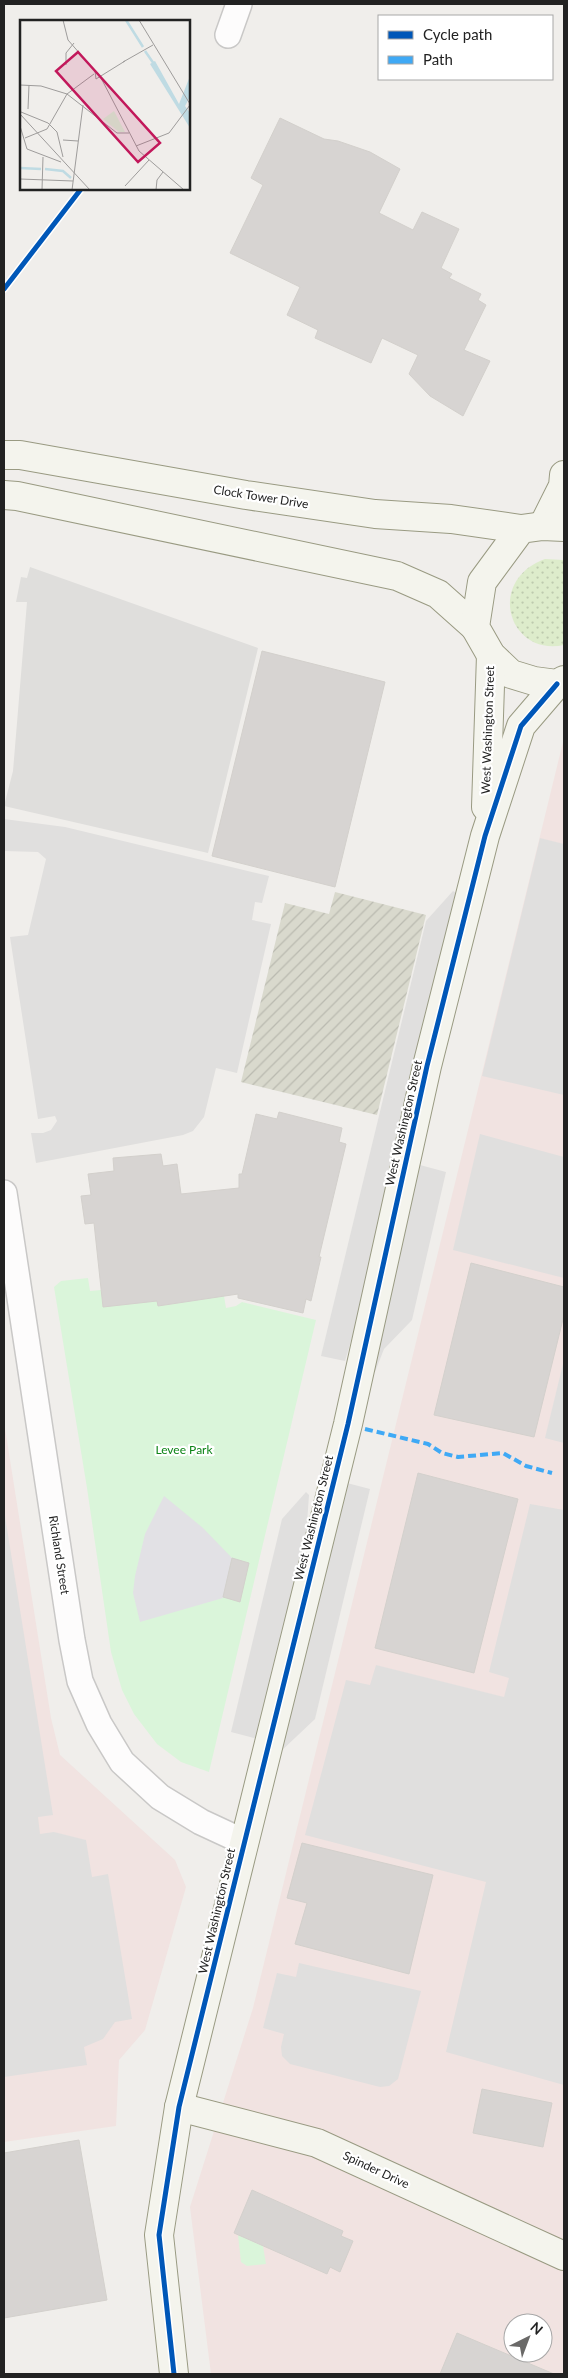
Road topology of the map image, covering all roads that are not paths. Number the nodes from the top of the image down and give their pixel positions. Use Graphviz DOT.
graph roads {
  1 [pos="239,4"];
  2 [pos="228,35"];
  3 [pos="4,455"];
  4 [pos="564,474"];
  5 [pos="4,495"];
  6 [pos="543,528"];
  7 [pos="475,627"];
  8 [pos="491,655"];
  9 [pos="560,682"];
  10 [pos="485,836"];
  11 [pos="4,1193"];
  12 [pos="244,1842"];
  13 [pos="179,2107"];
  14 [pos="564,2256"];
  15 [pos="174,2374"];
  1 -- 2 [label="street"];
  3 -- 6 [label="street, Clock Tower Drive"];
  4 -- 6 [label="street"];
  5 -- 7 [label="street"];
  6 -- 7 [label="street"];
  7 -- 8 [label="street"];
  8 -- 9 [label="street"];
  8 -- 10 [label="street, West Washington Street"];
  9 -- 10 [label="street, West Washington Street"];
  10 -- 12 [label="street, West Washington Street"];
  11 -- 12 [label="street, Richland Street"];
  12 -- 13 [label="street, West Washington Street"];
  13 -- 14 [label="street, Spinder Drive"];
  13 -- 15 [label="street, West Washington Street"];
}
